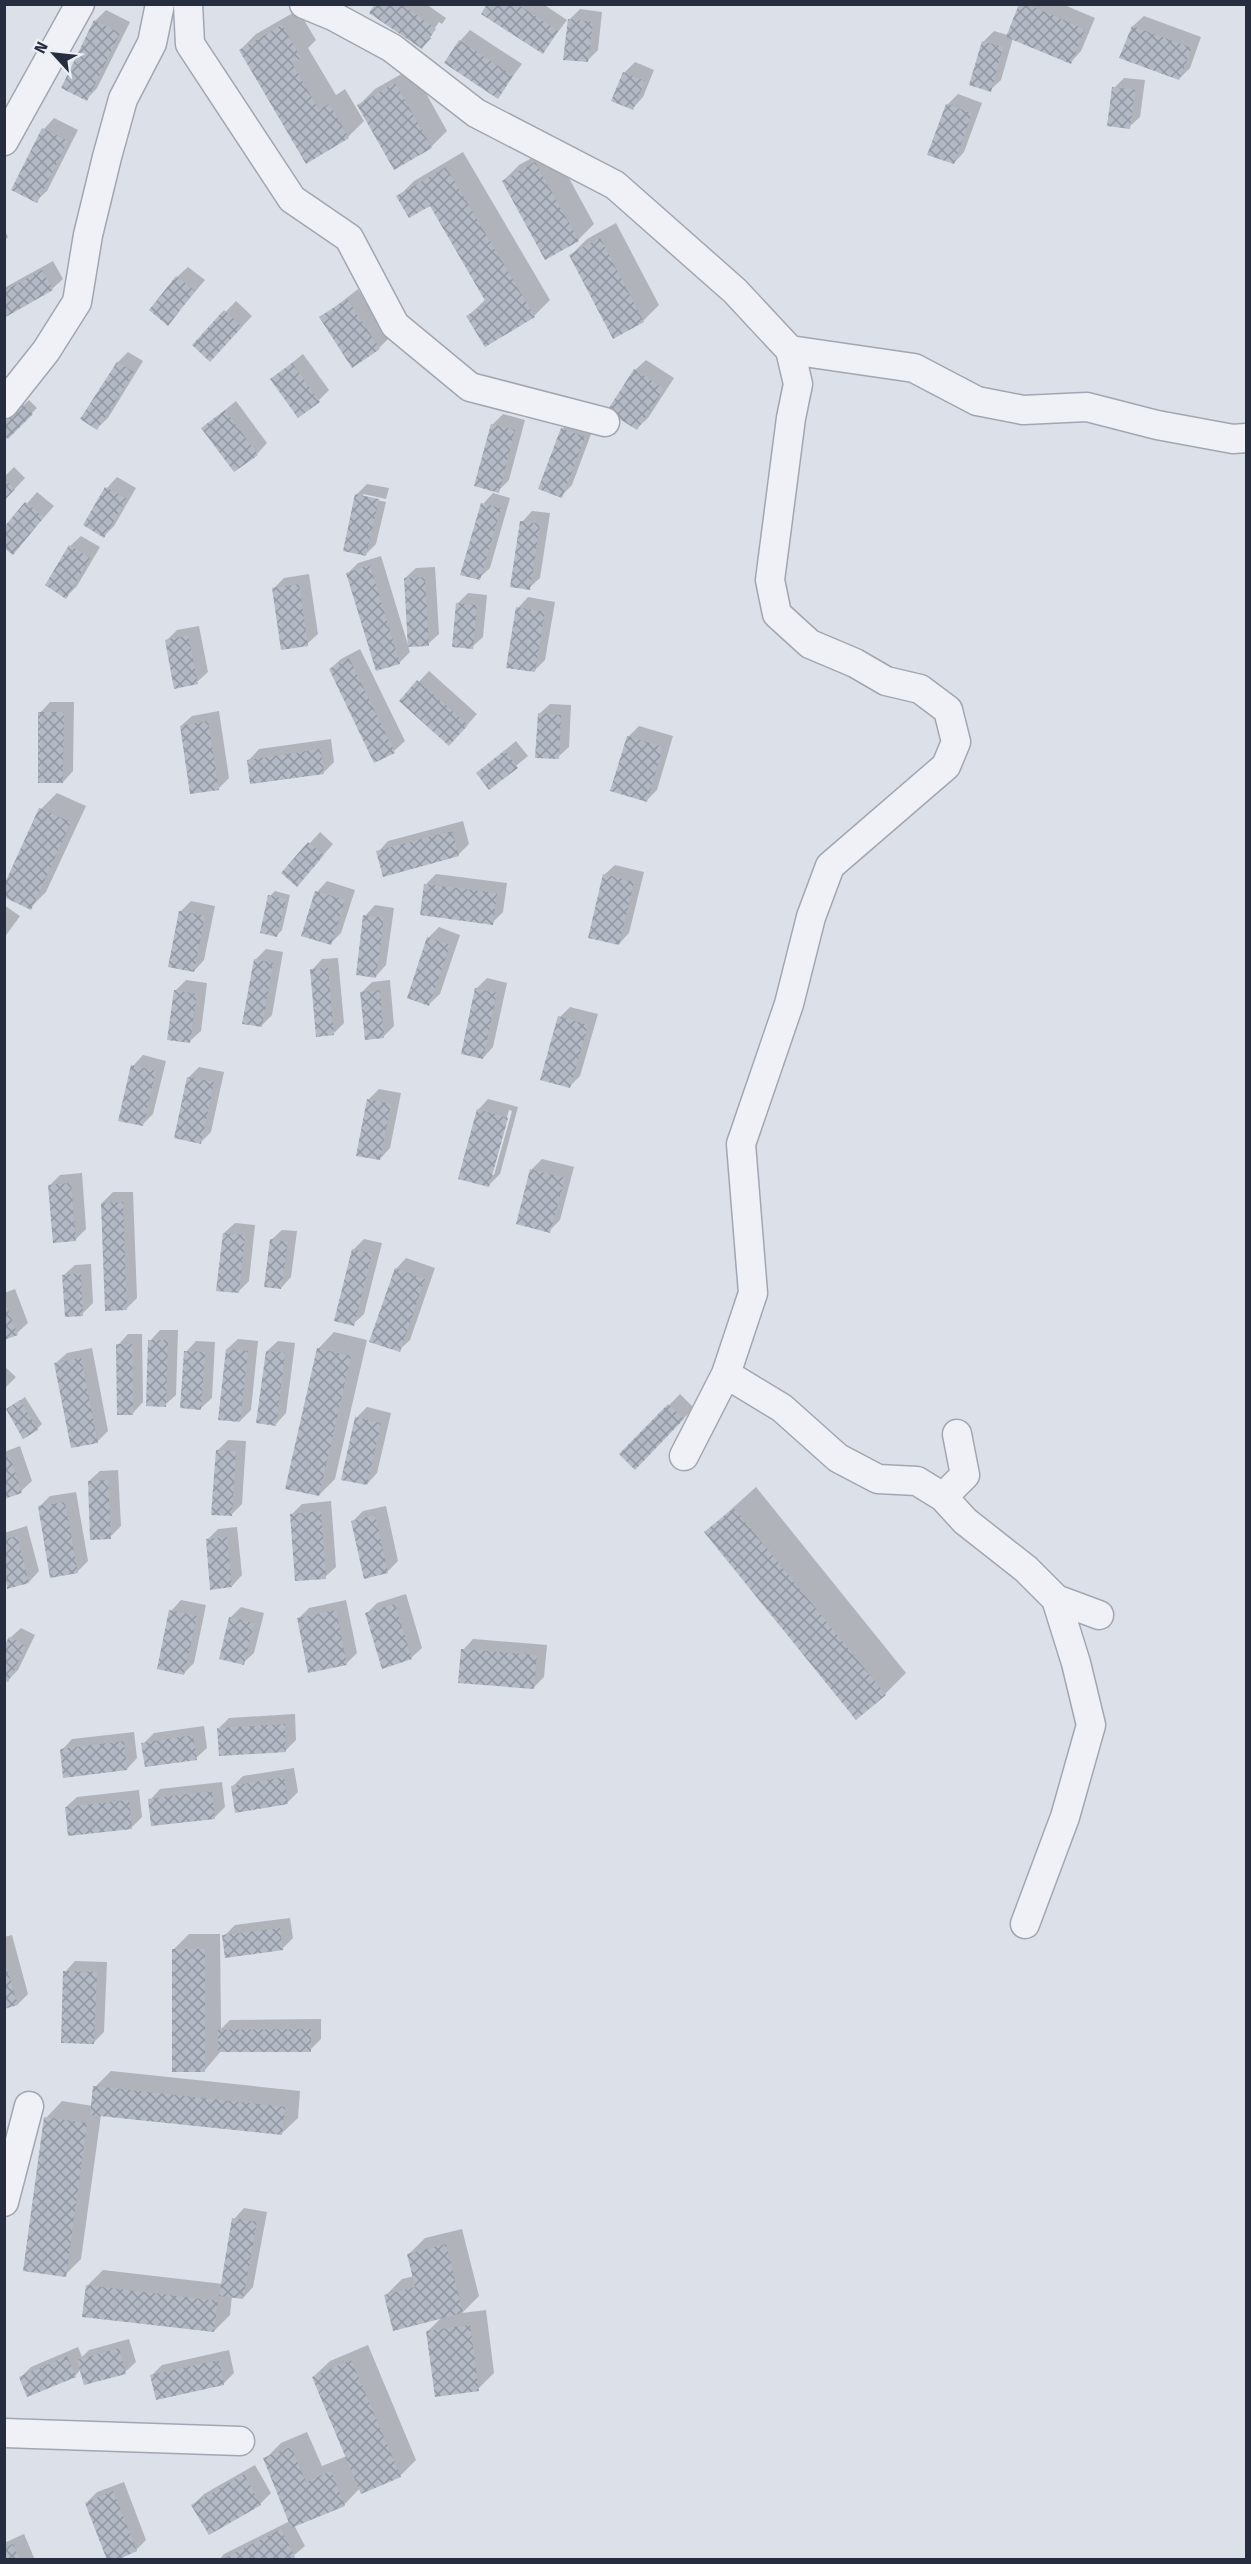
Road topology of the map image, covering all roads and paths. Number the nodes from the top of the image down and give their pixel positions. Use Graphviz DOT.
graph roads {
  1 [pos="80,4"];
  2 [pos="160,4"];
  3 [pos="188,4"];
  4 [pos="304,4"];
  5 [pos="4,141"];
  6 [pos="790,350"];
  7 [pos="4,404"];
  8 [pos="605,422"];
  9 [pos="1246,438"];
  10 [pos="726,1374"];
  11 [pos="957,1434"];
  12 [pos="684,1456"];
  13 [pos="943,1497"];
  14 [pos="1056,1599"];
  15 [pos="1099,1615"];
  16 [pos="1025,1924"];
  17 [pos="29,2106"];
  18 [pos="4,2202"];
  19 [pos="4,2433"];
  20 [pos="240,2441"];
  1 -- 5 [label="street"];
  2 -- 7 [label="street"];
  3 -- 8 [label="street"];
  4 -- 6 [label="street"];
  6 -- 9 [label="street"];
  6 -- 10 [label="street"];
  10 -- 12 [label="street"];
  10 -- 13 [label="street"];
  11 -- 13 [label="street"];
  13 -- 14 [label="street"];
  14 -- 15 [label="street"];
  14 -- 16 [label="street"];
  17 -- 18 [label="street"];
  19 -- 20 [label="street"];
}
